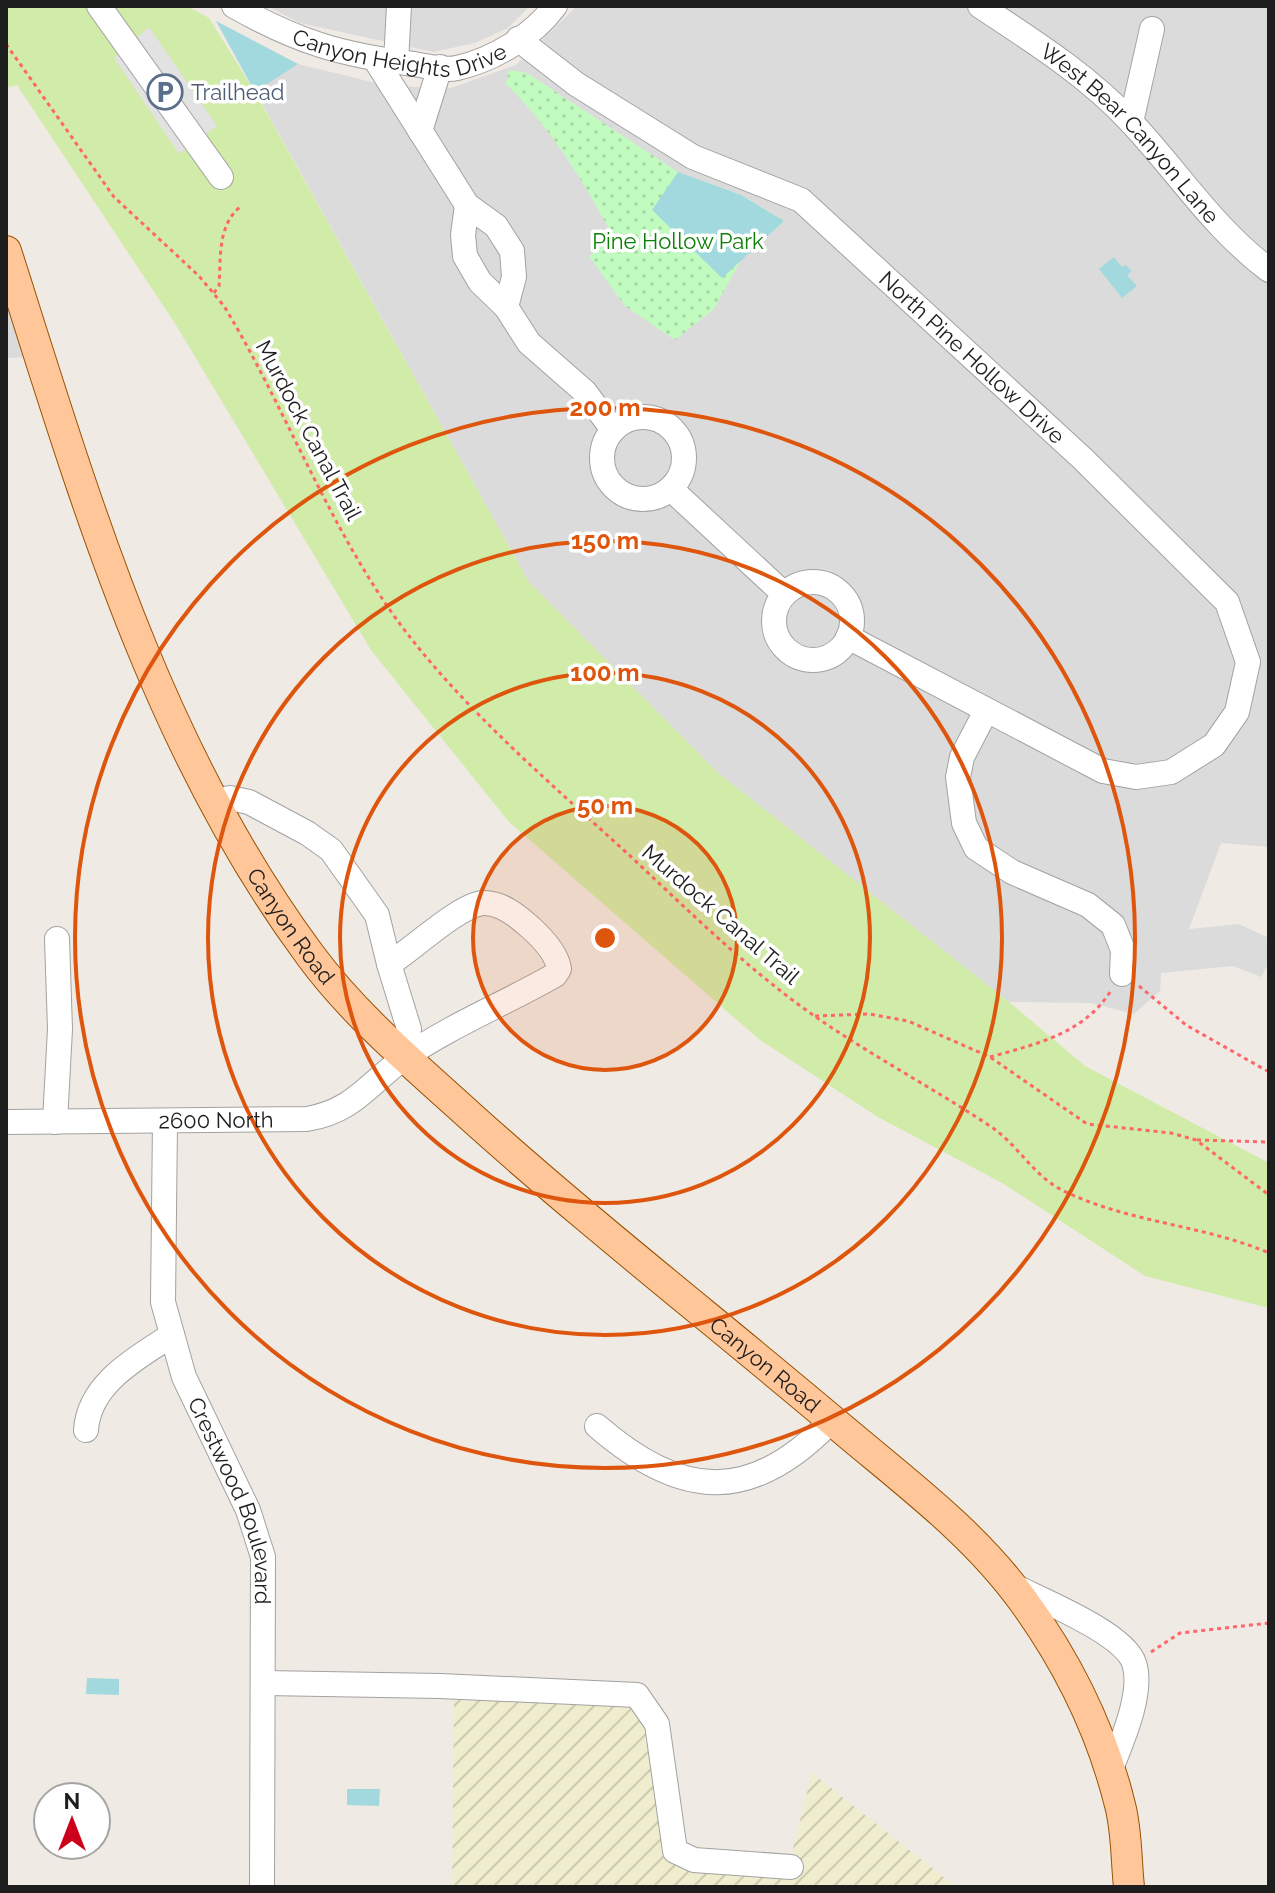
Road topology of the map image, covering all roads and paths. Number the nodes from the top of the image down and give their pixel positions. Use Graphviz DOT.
graph roads {
  1 [pos="99,6"];
  2 [pos="234,6"];
  3 [pos="399,6"];
  4 [pos="555,6"];
  5 [pos="980,6"];
  6 [pos="1152,29"];
  7 [pos="518,39"];
  8 [pos="6,44"];
  9 [pos="385,60"];
  10 [pos="440,67"];
  11 [pos="1131,122"];
  12 [pos="420,131"];
  13 [pos="221,177"];
  14 [pos="467,205"];
  15 [pos="240,207"];
  16 [pos="6,251"];
  17 [pos="1269,270"];
  18 [pos="214,293"];
  19 [pos="506,307"];
  20 [pos="613,430"];
  21 [pos="672,490"];
  22 [pos="784,594"];
  23 [pos="848,637"];
  24 [pos="986,711"];
  25 [pos="213,801"];
  26 [pos="57,939"];
  27 [pos="389,964"];
  28 [pos="1122,974"];
  29 [pos="815,1016"];
  30 [pos="405,1057"];
  31 [pos="990,1057"];
  32 [pos="1269,1072"];
  33 [pos="6,1122"];
  34 [pos="55,1122"];
  35 [pos="165,1122"];
  36 [pos="1196,1140"];
  37 [pos="1269,1142"];
  38 [pos="1269,1195"];
  39 [pos="1269,1253"];
  40 [pos="172,1335"];
  41 [pos="832,1420"];
  42 [pos="597,1426"];
  43 [pos="86,1430"];
  44 [pos="1011,1585"];
  45 [pos="1269,1623"];
  46 [pos="1134,1662"];
  47 [pos="265,1683"];
  48 [pos="1110,1771"];
  49 [pos="791,1867"];
  50 [pos="262,1887"];
  51 [pos="1129,1887"];
  1 -- 13 [label="street"];
  2 -- 9 [label="street, Canyon Heights Drive"];
  3 -- 9 [label="street"];
  4 -- 7 [label="street, Canyon Heights Drive"];
  5 -- 11 [label="street, West Bear Canyon Lane"];
  6 -- 11 [label="street"];
  7 -- 10 [label="street, Canyon Heights Drive"];
  7 -- 24 [label="street, North Pine Hollow Drive"];
  8 -- 18 [label="path, Murdock Canal Trail"];
  9 -- 10 [label="street, Canyon Heights Drive"];
  9 -- 12 [label="street"];
  10 -- 12 [label="street"];
  11 -- 17 [label="street, West Bear Canyon Lane"];
  12 -- 14 [label="street"];
  14 -- 19 [label="street"];
  14 -- 19 [label="street"];
  15 -- 18 [label="path"];
  16 -- 25 [label="main road, Canyon Road"];
  18 -- 29 [label="path, Murdock Canal Trail"];
  19 -- 20 [label="street"];
  20 -- 21 [label="street"];
  20 -- 21 [label="street"];
  21 -- 22 [label="street"];
  22 -- 23 [label="street"];
  22 -- 23 [label="street"];
  23 -- 24 [label="street"];
  24 -- 28 [label="street"];
  25 -- 27 [label="street"];
  25 -- 30 [label="main road, Canyon Road"];
  26 -- 34 [label="street"];
  27 -- 30 [label="street"];
  27 -- 30 [label="street, 2600 North"];
  28 -- 31 [label="path"];
  28 -- 32 [label="path"];
  29 -- 31 [label="path"];
  29 -- 39 [label="path, Murdock Canal Trail"];
  30 -- 35 [label="street, 2600 North"];
  30 -- 41 [label="main road, Canyon Road"];
  31 -- 36 [label="path"];
  33 -- 34 [label="street, 2600 North"];
  34 -- 35 [label="street, 2600 North"];
  35 -- 40 [label="street, Crestwood Boulevard"];
  36 -- 37 [label="path"];
  36 -- 38 [label="path"];
  40 -- 43 [label="street"];
  40 -- 47 [label="street, Crestwood Boulevard"];
  41 -- 42 [label="street, Canyon Road"];
  41 -- 44 [label="main road, Canyon Road"];
  44 -- 46 [label="street"];
  44 -- 48 [label="main road, Canyon Road"];
  45 -- 46 [label="path"];
  46 -- 48 [label="street"];
  47 -- 49 [label="street"];
  47 -- 50 [label="street, Crestwood Boulevard"];
  48 -- 51 [label="main road, Canyon Road"];
}
